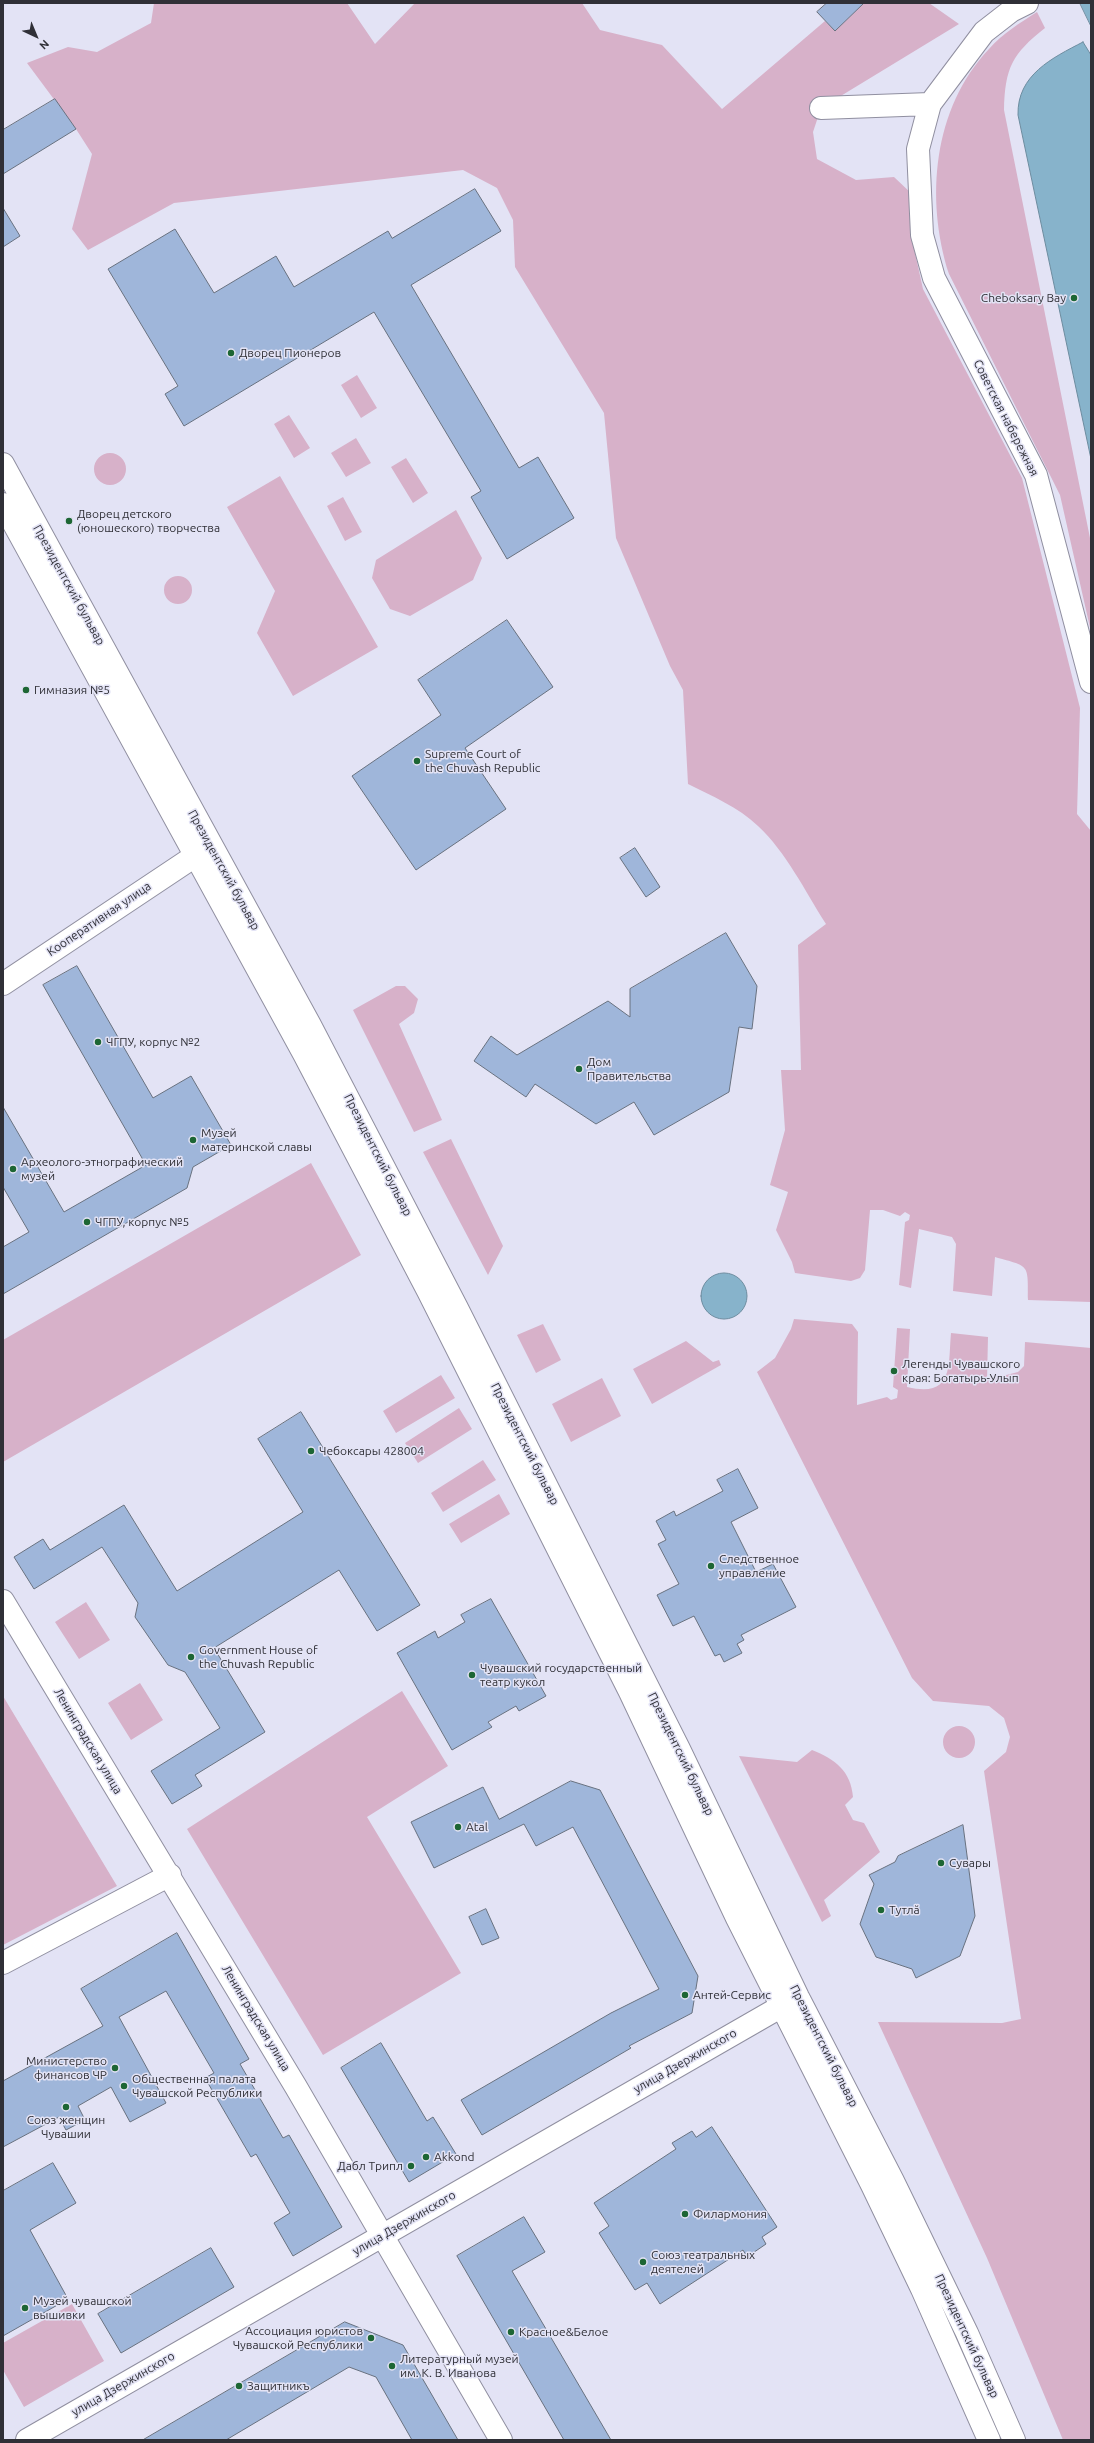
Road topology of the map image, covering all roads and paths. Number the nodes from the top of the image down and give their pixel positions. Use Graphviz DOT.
graph roads {
  1 [pos="1027,3"];
  2 [pos="930,104"];
  3 [pos="821,108"];
  4 [pos="3,464"];
  5 [pos="3,504"];
  6 [pos="1091,682"];
  7 [pos="157,767"];
  8 [pos="203,851"];
  9 [pos="3,984"];
  10 [pos="3,1601"];
  11 [pos="170,1875"];
  12 [pos="3,1963"];
  13 [pos="790,2002"];
  14 [pos="384,2234"];
  15 [pos="27,2440"];
  16 [pos="501,2440"];
  17 [pos="989,2440"];
  18 [pos="1014,2440"];
  1 -- 2 [label="street"];
  2 -- 3 [label="street"];
  2 -- 6 [label="street, Советская набережная"];
  4 -- 7 [label="street, Президентский бульвар"];
  5 -- 7 [label="street, Президентский бульвар"];
  7 -- 8 [label="street, Президентский бульвар"];
  8 -- 9 [label="street, Кооперативная улица"];
  8 -- 13 [label="street, Президентский бульвар"];
  10 -- 11 [label="street, Ленинградская улица"];
  11 -- 12 [label="street"];
  11 -- 14 [label="street, Ленинградская улица"];
  13 -- 14 [label="street, улица Дзержинского"];
  13 -- 17 [label="street, Президентский бульвар"];
  13 -- 18 [label="street, Президентский бульвар"];
  14 -- 15 [label="street, улица Дзержинского"];
  14 -- 16 [label="street, Ленинградская улица"];
}
